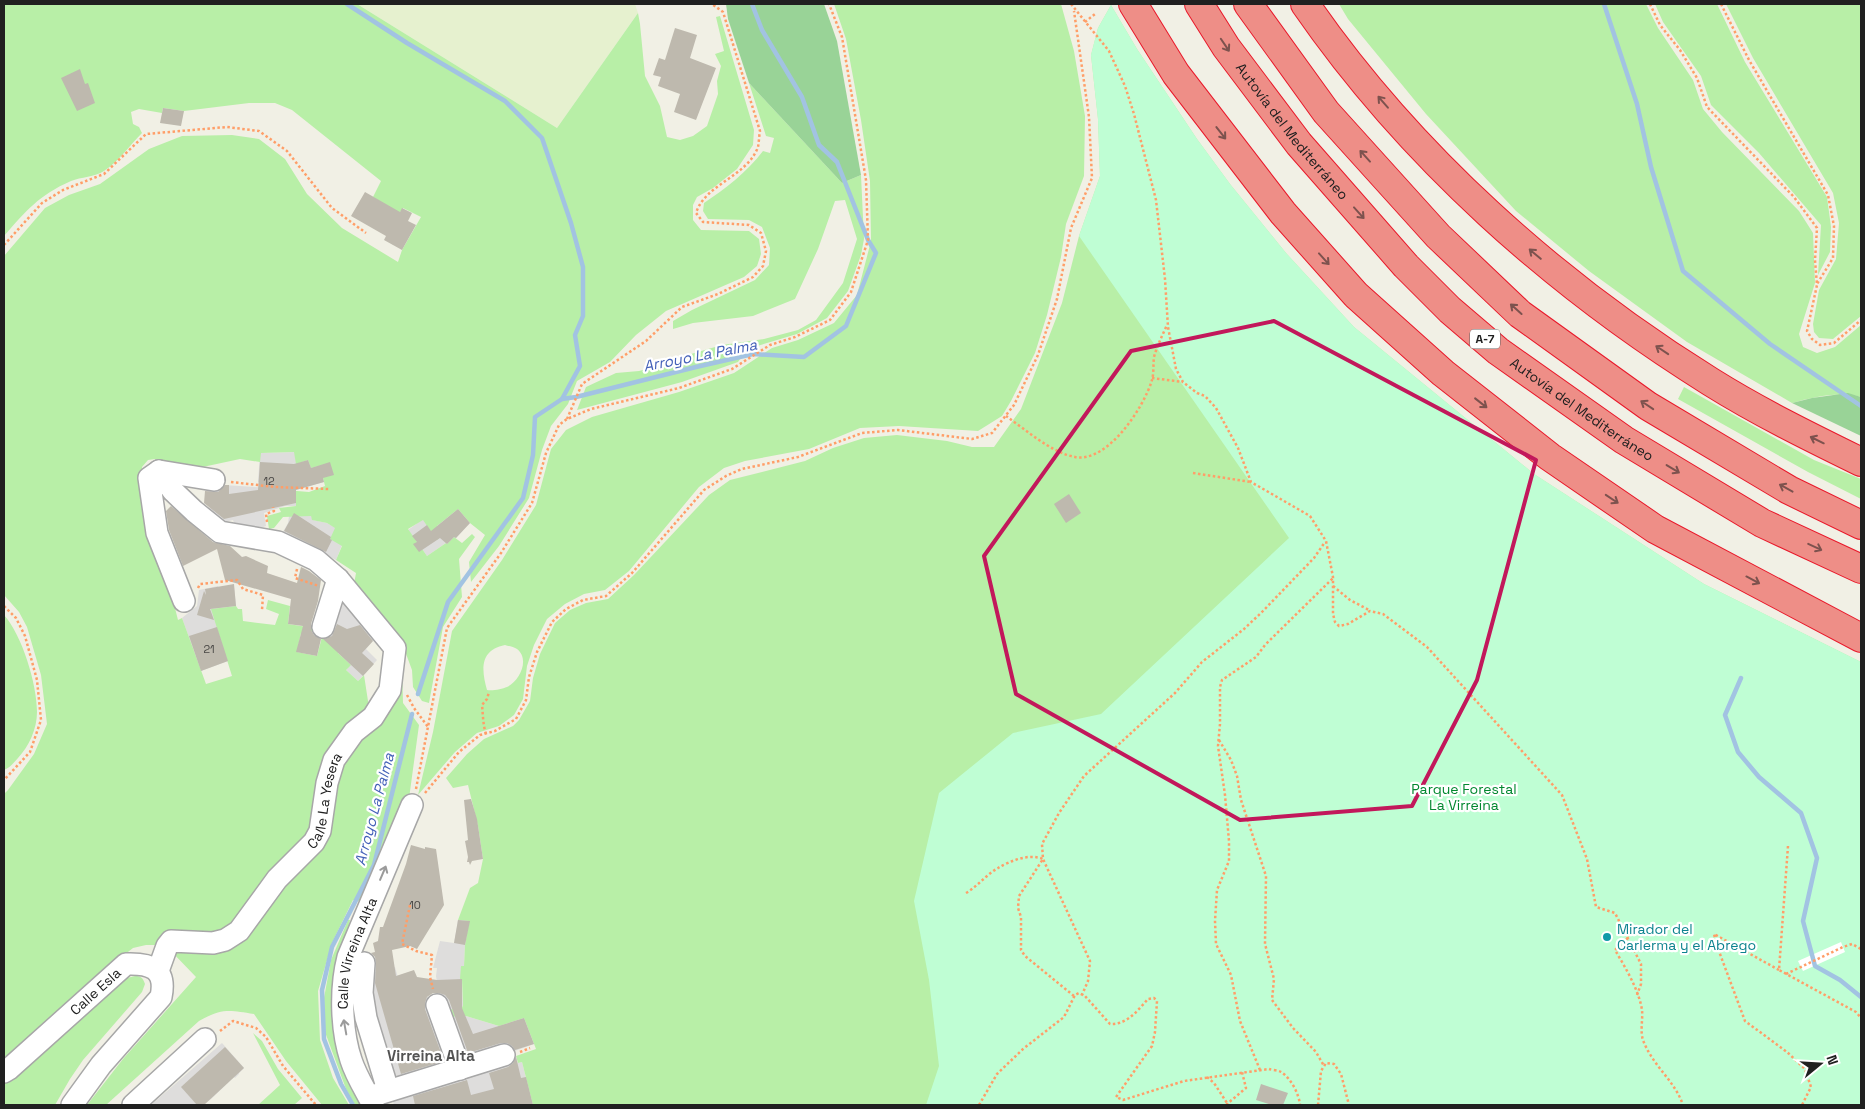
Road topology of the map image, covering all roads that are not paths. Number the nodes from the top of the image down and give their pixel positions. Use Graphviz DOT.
graph roads {
  1 [pos="1133,4"];
  2 [pos="1142,4"];
  3 [pos="1199,4"];
  4 [pos="1248,4"];
  5 [pos="1306,4"];
  6 [pos="1193,93"];
  7 [pos="1861,462"];
  8 [pos="159,472"];
  9 [pos="214,480"];
  10 [pos="1861,525"];
  11 [pos="1861,569"];
  12 [pos="336,584"];
  13 [pos="184,601"];
  14 [pos="323,627"];
  15 [pos="1861,638"];
  16 [pos="412,805"];
  17 [pos="364,963"];
  18 [pos="158,972"];
  19 [pos="437,1005"];
  20 [pos="205,1039"];
  21 [pos="375,1050"];
  22 [pos="504,1055"];
  23 [pos="351,1060"];
  24 [pos="460,1069"];
  25 [pos="4,1072"];
  26 [pos="377,1097"];
  27 [pos="72,1105"];
  28 [pos="132,1105"];
  1 -- 6 [label="highway"];
  2 -- 6 [label="highway"];
  3 -- 11 [label="highway, Autovía del Mediterráneo / A-7, one-way"];
  10 -- 4 [label="highway, one-way"];
  7 -- 5 [label="highway, one-way"];
  6 -- 15 [label="highway, one-way"];
  8 -- 9 [label="street"];
  8 -- 12 [label="street, Calle La Yesera"];
  8 -- 13 [label="street"];
  12 -- 14 [label="street"];
  12 -- 18 [label="street, Calle La Yesera"];
  23 -- 16 [label="street, Calle Virreina Alta, one-way"];
  17 -- 21 [label="street"];
  18 -- 25 [label="street, Calle Esla"];
  18 -- 27 [label="street"];
  19 -- 24 [label="street"];
  20 -- 28 [label="street"];
  21 -- 23 [label="street"];
  21 -- 26 [label="street"];
  22 -- 24 [label="street"];
  23 -- 26 [label="street, Calle Virreina Alta"];
  24 -- 26 [label="street"];
}
